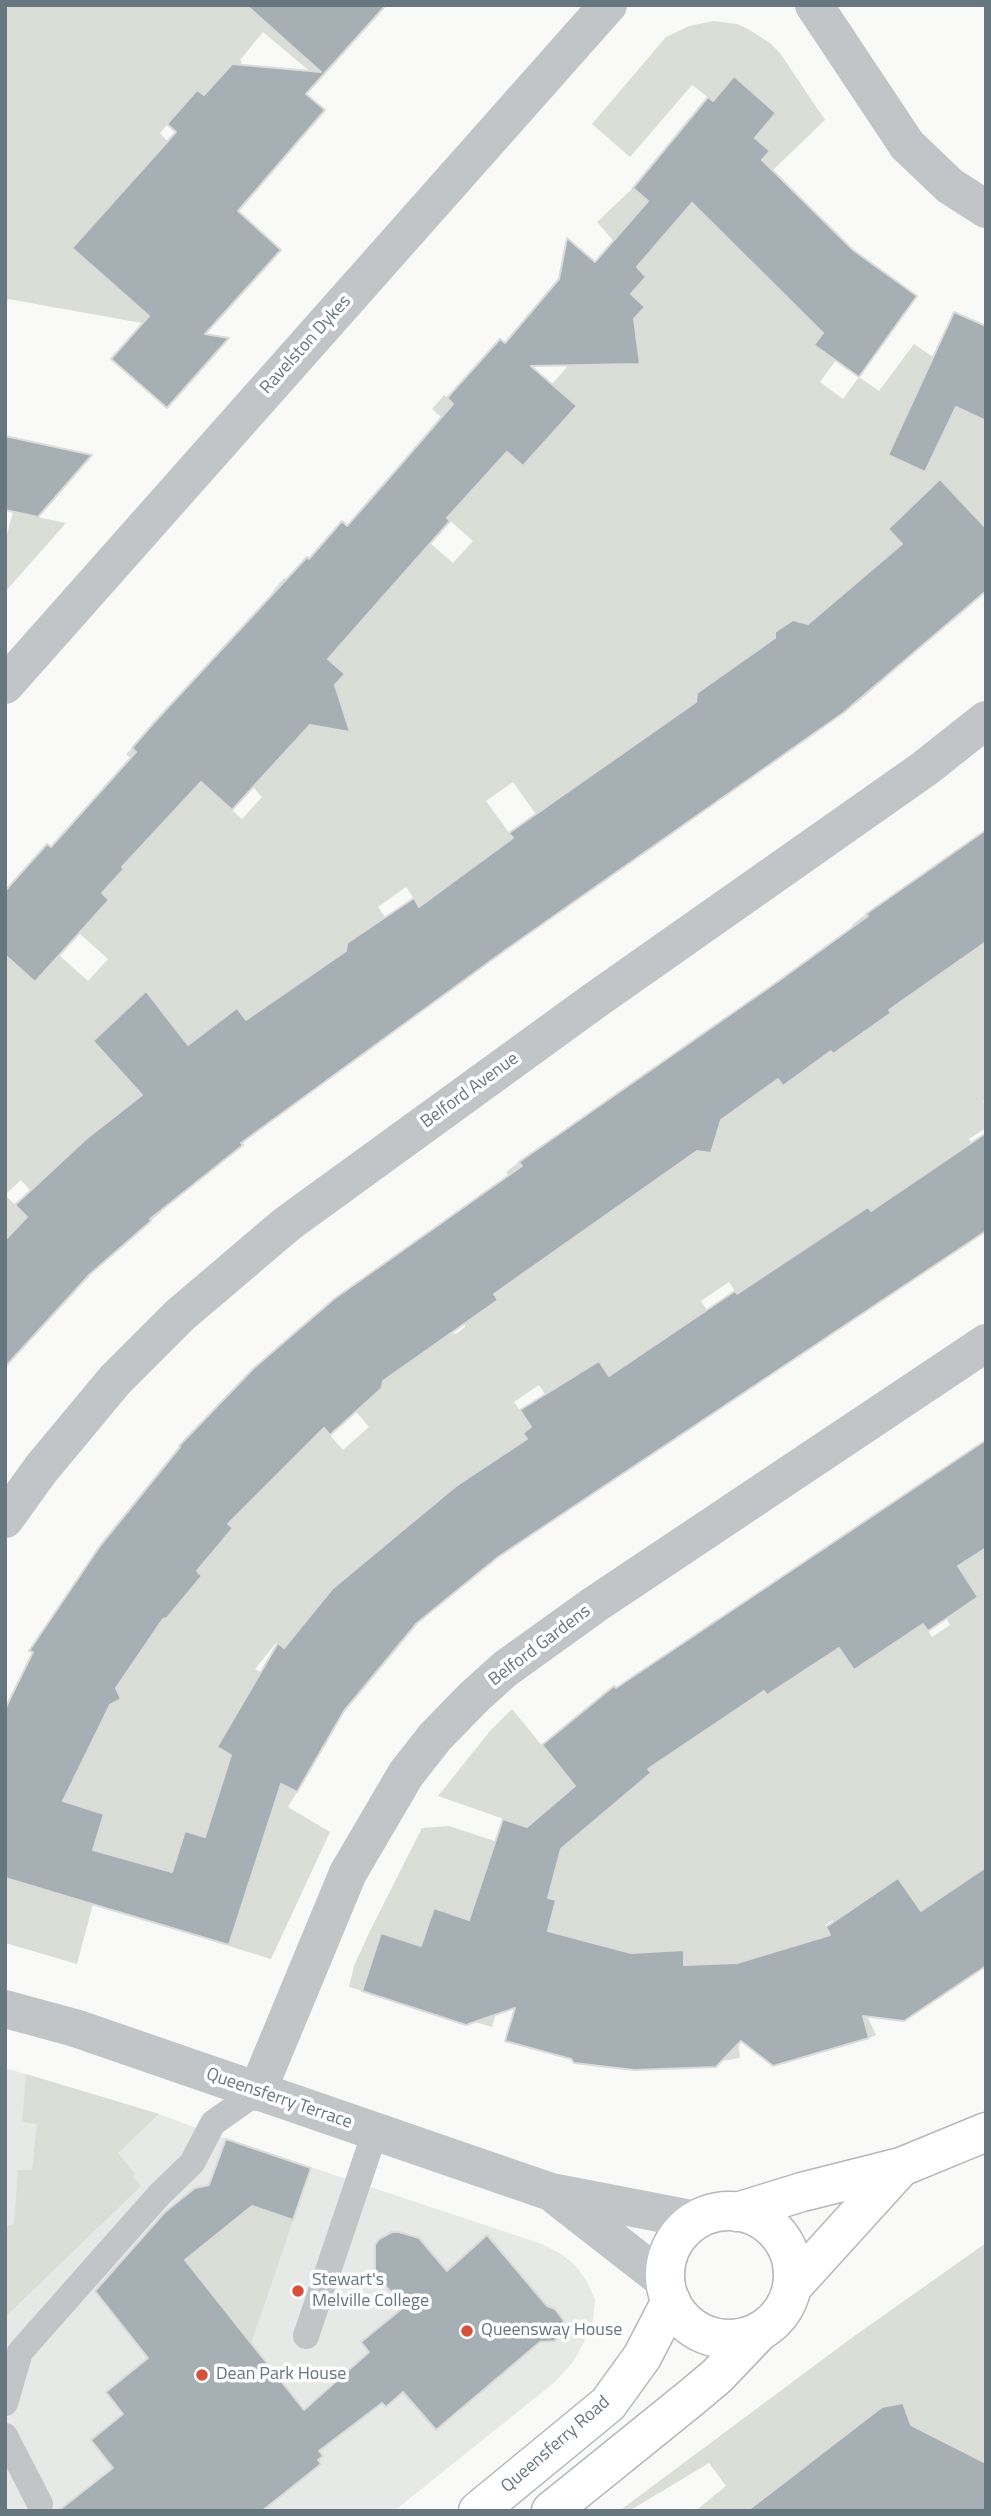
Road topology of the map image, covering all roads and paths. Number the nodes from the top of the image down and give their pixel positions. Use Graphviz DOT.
graph roads {
  1 [pos="608,5"];
  2 [pos="814,5"];
  3 [pos="986,209"];
  4 [pos="5,685"];
  5 [pos="986,720"];
  6 [pos="986,1343"];
  7 [pos="5,1519"];
  8 [pos="5,2010"];
  9 [pos="257,2092"];
  10 [pos="375,2132"];
  11 [pos="986,2132"];
  12 [pos="901,2167"];
  13 [pos="551,2192"];
  14 [pos="737,2212"];
  15 [pos="696,2220"];
  16 [pos="793,2287"];
  17 [pos="668,2291"];
  18 [pos="758,2333"];
  19 [pos="306,2336"];
  20 [pos="5,2403"];
  21 [pos="5,2436"];
  22 [pos="40,2504"];
  23 [pos="478,2511"];
  24 [pos="551,2511"];
  1 -- 4 [label="street, Ravelston Dykes"];
  2 -- 3 [label="street"];
  5 -- 7 [label="street, Belford Avenue"];
  6 -- 9 [label="street, Belford Gardens"];
  8 -- 9 [label="street, Queensferry Terrace"];
  9 -- 10 [label="street, Queensferry Terrace"];
  9 -- 20 [label="lane"];
  10 -- 13 [label="street, Queensferry Terrace"];
  10 -- 19 [label="lane"];
  11 -- 12 [label="main road"];
  12 -- 14 [label="main road"];
  12 -- 16 [label="main road"];
  13 -- 15 [label="street, Queensferry Terrace"];
  13 -- 17 [label="street, Queensferry Terrace"];
  14 -- 15 [label="main road"];
  14 -- 16 [label="main road"];
  15 -- 17 [label="main road"];
  16 -- 18 [label="main road"];
  17 -- 18 [label="main road"];
  17 -- 23 [label="main road, Queensferry Road"];
  18 -- 24 [label="main road"];
  21 -- 22 [label="lane"];
}
